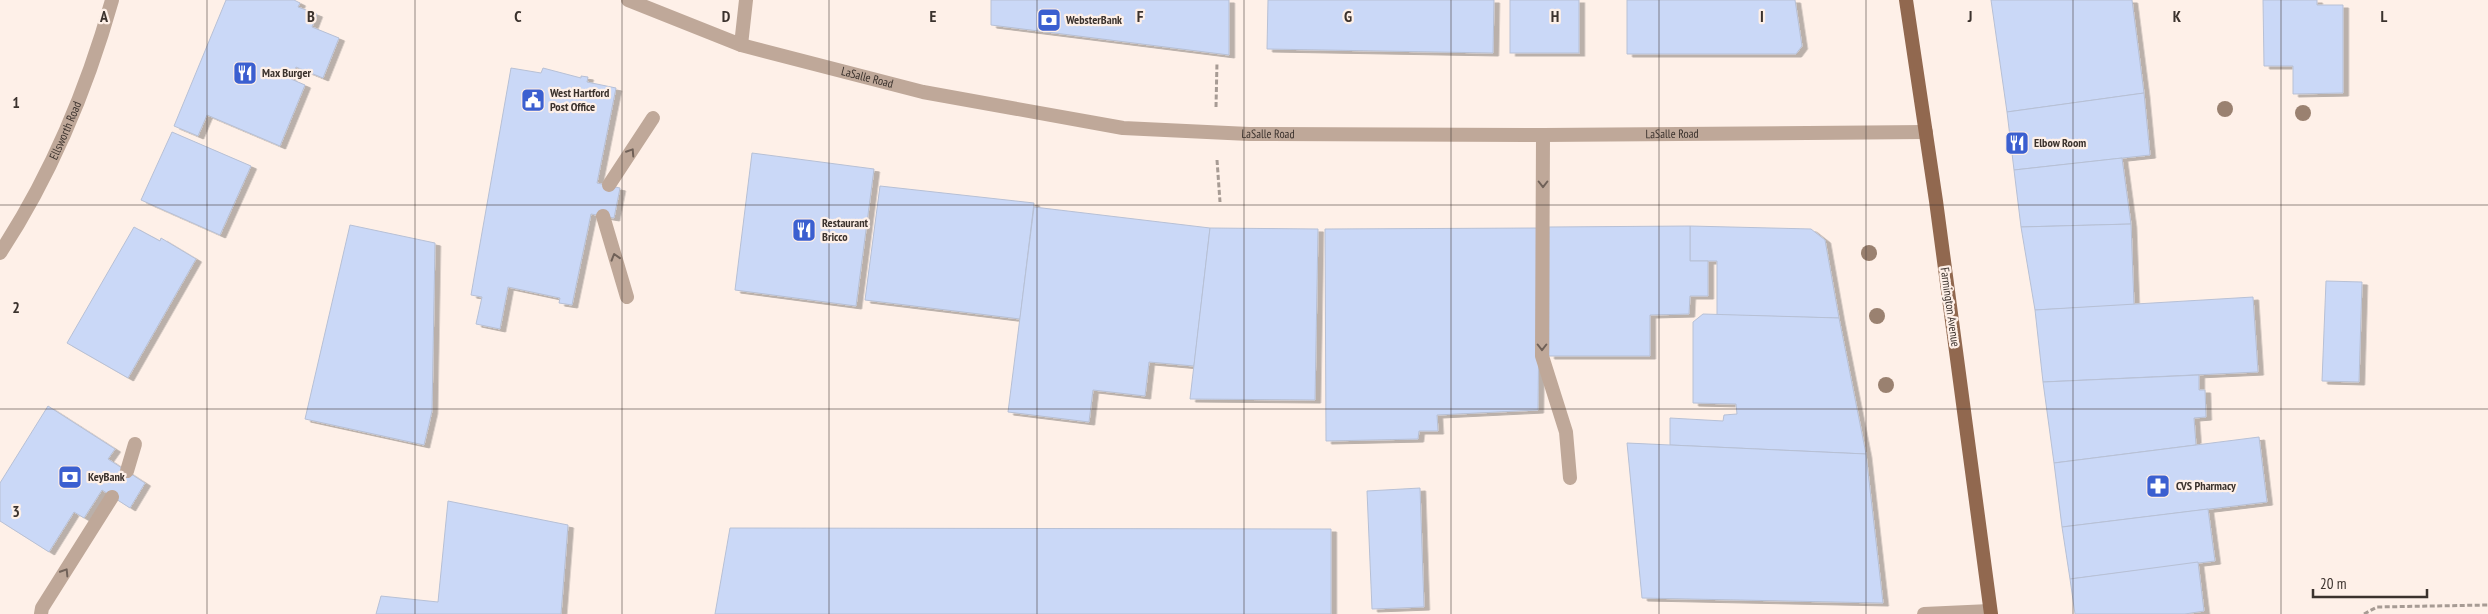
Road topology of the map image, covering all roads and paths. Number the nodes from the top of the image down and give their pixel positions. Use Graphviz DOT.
graph roads {
  1 [pos="112,0"];
  2 [pos="628,0"];
  3 [pos="746,0"];
  4 [pos="1906,0"];
  5 [pos="741,45"];
  6 [pos="653,118"];
  7 [pos="1926,132"];
  8 [pos="1543,136"];
  9 [pos="609,185"];
  10 [pos="603,216"];
  11 [pos="0,253"];
  12 [pos="628,297"];
  13 [pos="135,444"];
  14 [pos="127,471"];
  15 [pos="1570,478"];
  16 [pos="112,497"];
  17 [pos="2488,605"];
  18 [pos="1990,613"];
  19 [pos="41,614"];
  20 [pos="1924,614"];
  21 [pos="2364,614"];
  1 -- 11 [label="street, Ellsworth Road"];
  2 -- 5 [label="street, LaSalle Road"];
  3 -- 5 [label="street"];
  4 -- 7 [label="main road, Farmington Avenue"];
  5 -- 8 [label="street, LaSalle Road"];
  9 -- 6 [label="street, one-way"];
  7 -- 8 [label="street, LaSalle Road"];
  7 -- 18 [label="main road, Farmington Avenue"];
  8 -- 15 [label="street, one-way"];
  12 -- 10 [label="street, one-way"];
  13 -- 14 [label="street"];
  19 -- 16 [label="street, one-way"];
  17 -- 21 [label="path"];
  18 -- 20 [label="street"];
}
